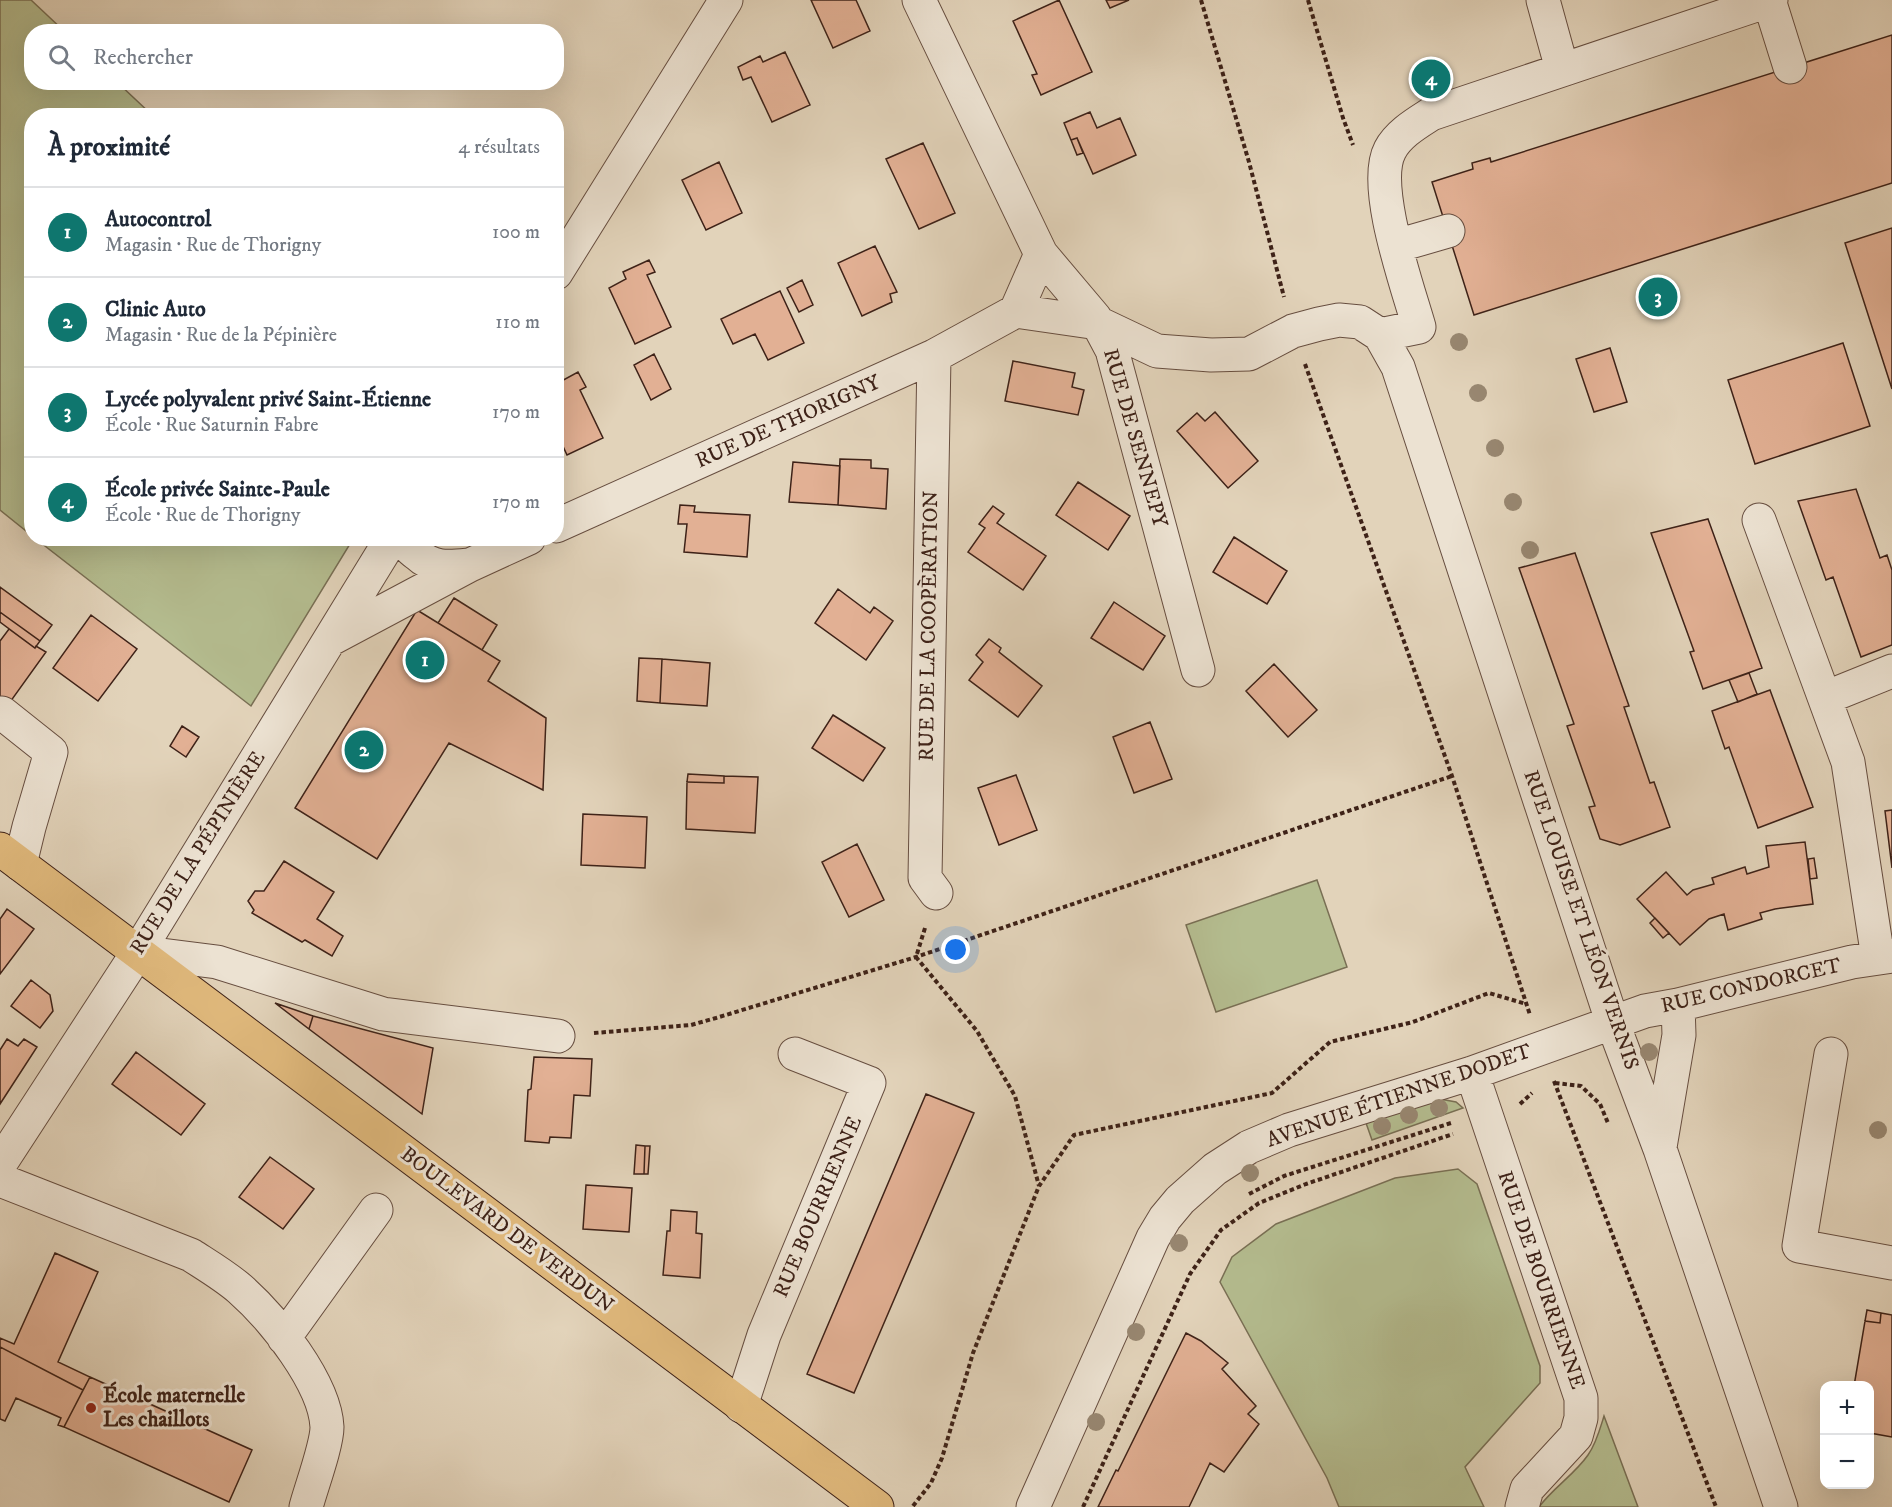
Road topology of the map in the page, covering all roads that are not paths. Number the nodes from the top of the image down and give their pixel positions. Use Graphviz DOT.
graph roads {
  1 [pos="726,0"];
  2 [pos="919,0"];
  3 [pos="1543,0"];
  4 [pos="1770,0"];
  5 [pos="1790,67"];
  6 [pos="1562,69"];
  7 [pos="1444,220"];
  8 [pos="1394,235"];
  9 [pos="1041,254"];
  10 [pos="564,260"];
  11 [pos="1016,311"];
  12 [pos="1098,323"];
  13 [pos="1380,334"];
  14 [pos="934,356"];
  15 [pos="1759,520"];
  16 [pos="564,522"];
  17 [pos="387,546"];
  18 [pos="408,546"];
  19 [pos="512,546"];
  20 [pos="470,565"];
  21 [pos="329,640"];
  22 [pos="1198,670"];
  23 [pos="1892,671"];
  24 [pos="1825,698"];
  25 [pos="2,713"];
  26 [pos="10,857"];
  27 [pos="936,893"];
  28 [pos="138,951"];
  29 [pos="1885,957"];
  30 [pos="1678,1005"];
  31 [pos="1612,1021"];
  32 [pos="558,1036"];
  33 [pos="795,1053"];
  34 [pos="1831,1054"];
  35 [pos="1473,1073"];
  36 [pos="1660,1149"];
  37 [pos="0,1164"];
  38 [pos="0,1180"];
  39 [pos="376,1210"];
  40 [pos="1892,1263"];
  41 [pos="284,1338"];
  42 [pos="741,1406"];
  43 [pos="306,1507"];
  44 [pos="877,1507"];
  45 [pos="1033,1507"];
  46 [pos="1522,1507"];
  47 [pos="1781,1507"];
  1 -- 10 [label="street"];
  2 -- 9 [label="street, RUE DE SENNEPY"];
  3 -- 6 [label="street"];
  4 -- 5 [label="street"];
  4 -- 6 [label="street"];
  6 -- 8 [label="street"];
  7 -- 8 [label="street"];
  8 -- 13 [label="street"];
  9 -- 11 [label="street"];
  9 -- 12 [label="street, RUE DE SENNEPY"];
  11 -- 12 [label="street"];
  11 -- 14 [label="street, RUE DE THORIGNY"];
  12 -- 13 [label="street"];
  12 -- 22 [label="street, RUE DE SENNEPY"];
  13 -- 31 [label="street, RUE LOUISE ET LÉON VERNIS"];
  14 -- 16 [label="street, RUE DE THORIGNY"];
  14 -- 27 [label="street, RUE DE LA COOPÈRATION"];
  15 -- 24 [label="street"];
  17 -- 21 [label="street, RUE DE LA PÉPINIÈRE"];
  18 -- 20 [label="street"];
  19 -- 20 [label="street"];
  20 -- 21 [label="street"];
  21 -- 28 [label="street, RUE DE LA PÉPINIÈRE"];
  23 -- 24 [label="street"];
  24 -- 29 [label="street"];
  25 -- 26 [label="street"];
  26 -- 28 [label="main road, BOULEVARD DE VERDUN"];
  28 -- 32 [label="street"];
  28 -- 37 [label="street, RUE DE LA PÉPINIÈRE"];
  28 -- 42 [label="main road, BOULEVARD DE VERDUN"];
  29 -- 30 [label="street, RUE CONDORCET"];
  30 -- 31 [label="street, RUE CONDORCET"];
  30 -- 36 [label="street"];
  31 -- 35 [label="street, AVENUE ÉTIENNE DODET"];
  31 -- 36 [label="street, RUE LOUISE ET LÉON VERNIS"];
  33 -- 42 [label="street, RUE BOURRIENNE"];
  34 -- 40 [label="street"];
  35 -- 45 [label="street, AVENUE ÉTIENNE DODET"];
  35 -- 46 [label="street, RUE DE BOURRIENNE"];
  36 -- 47 [label="street, RUE LOUISE ET LÉON VERNIS"];
  38 -- 41 [label="street"];
  39 -- 41 [label="street"];
  41 -- 43 [label="street"];
  42 -- 44 [label="main road, BOULEVARD DE VERDUN"];
}
